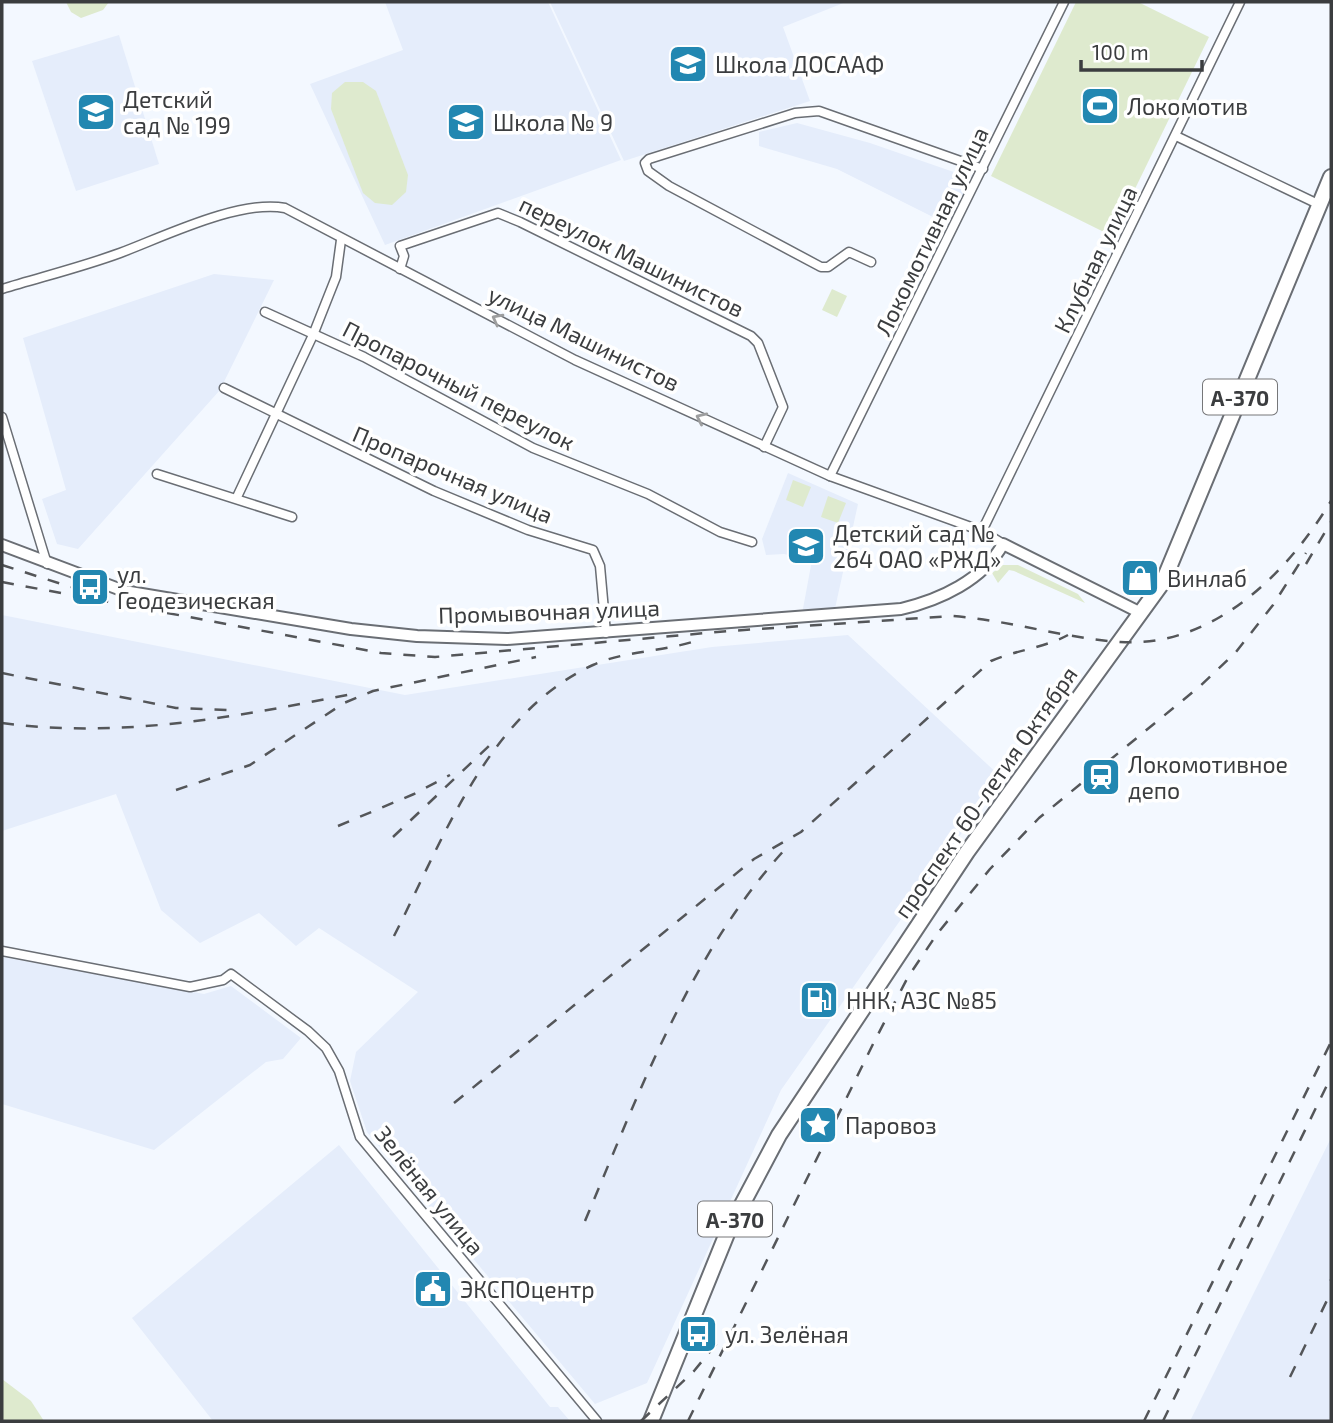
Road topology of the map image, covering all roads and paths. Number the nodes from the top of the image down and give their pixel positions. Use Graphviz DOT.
graph roads {
  1 [pos="1064,2"];
  2 [pos="1240,2"];
  3 [pos="1176,136"];
  4 [pos="983,169"];
  5 [pos="1331,177"];
  6 [pos="1320,205"];
  7 [pos="341,240"];
  8 [pos="871,262"];
  9 [pos="400,269"];
  10 [pos="2,289"];
  11 [pos="265,312"];
  12 [pos="313,335"];
  13 [pos="224,388"];
  14 [pos="278,415"];
  15 [pos="2,417"];
  16 [pos="764,446"];
  17 [pos="157,474"];
  18 [pos="830,476"];
  19 [pos="237,497"];
  20 [pos="292,517"];
  21 [pos="982,531"];
  22 [pos="752,542"];
  23 [pos="1003,544"];
  24 [pos="2,545"];
  25 [pos="47,564"];
  26 [pos="1140,612"];
  27 [pos="606,633"];
  28 [pos="2,951"];
  29 [pos="597,1421"];
  30 [pos="651,1421"];
  1 -- 4 [label="street, Локомотивная улица"];
  2 -- 3 [label="street, Клубная улица"];
  3 -- 6 [label="street"];
  3 -- 21 [label="street, Клубная улица"];
  4 -- 8 [label="street"];
  4 -- 18 [label="street, Локомотивная улица"];
  5 -- 6 [label="highway, проспект 60-летия Октября / А-370"];
  6 -- 26 [label="highway, проспект 60-летия Октября / А-370"];
  7 -- 9 [label="street, улица Машинистов"];
  7 -- 10 [label="street, улица Машинистов"];
  7 -- 12 [label="street"];
  16 -- 9 [label="street, улица Машинистов, one-way"];
  9 -- 16 [label="street, переулок Машинистов"];
  11 -- 12 [label="street, Пропарочный переулок"];
  12 -- 14 [label="street"];
  12 -- 22 [label="street, Пропарочный переулок"];
  13 -- 14 [label="street, Пропарочная улица"];
  14 -- 19 [label="street"];
  14 -- 27 [label="street, Пропарочная улица"];
  15 -- 25 [label="street"];
  16 -- 18 [label="street, улица Машинистов"];
  17 -- 19 [label="street"];
  18 -- 21 [label="street, улица Машинистов"];
  19 -- 20 [label="street"];
  21 -- 23 [label="street, улица Машинистов"];
  23 -- 26 [label="street, улица Машинистов"];
  23 -- 27 [label="street, Промывочная улица"];
  24 -- 25 [label="street, Промывочная улица"];
  25 -- 27 [label="street, Промывочная улица"];
  26 -- 30 [label="highway, проспект 60-летия Октября / А-370"];
  28 -- 29 [label="street, Зелёная улица"];
}
